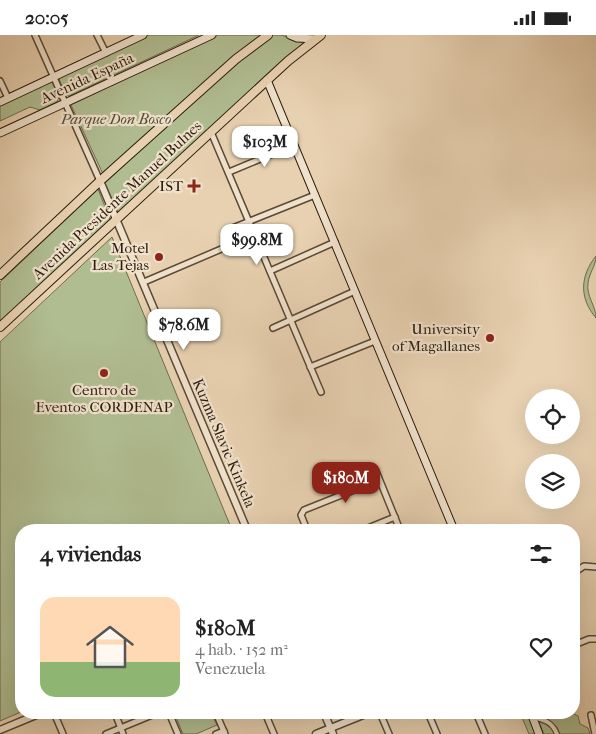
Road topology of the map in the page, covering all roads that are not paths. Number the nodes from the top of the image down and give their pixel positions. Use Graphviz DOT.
graph roads {
  1 [pos="35,35"];
  2 [pos="97,35"];
  3 [pos="143,35"];
  4 [pos="212,35"];
  5 [pos="268,35"];
  6 [pos="290,35"];
  7 [pos="318,37"];
  8 [pos="106,53"];
  9 [pos="54,76"];
  10 [pos="267,80"];
  11 [pos="0,81"];
  12 [pos="8,98"];
  13 [pos="0,102"];
  14 [pos="65,103"];
  15 [pos="212,132"];
  16 [pos="0,133"];
  17 [pos="294,145"];
  18 [pos="229,172"];
  19 [pos="100,181"];
  20 [pos="315,195"];
  21 [pos="117,219"];
  22 [pos="249,221"];
  23 [pos="230,229"];
  24 [pos="335,242"];
  25 [pos="226,247"];
  26 [pos="270,271"];
  27 [pos="0,275"];
  28 [pos="144,282"];
  29 [pos="355,291"];
  30 [pos="291,321"];
  31 [pos="0,327"];
  32 [pos="273,328"];
  33 [pos="376,341"];
  34 [pos="310,367"];
  35 [pos="321,392"];
  36 [pos="376,471"];
  37 [pos="379,480"];
  38 [pos="395,517"];
  39 [pos="245,524"];
  40 [pos="305,524"];
  41 [pos="378,524"];
  42 [pos="398,524"];
  43 [pos="452,524"];
  44 [pos="596,567"];
  45 [pos="580,569"];
  46 [pos="596,639"];
  47 [pos="580,643"];
  48 [pos="590,715"];
  49 [pos="27,719"];
  50 [pos="57,719"];
  51 [pos="117,719"];
  52 [pos="143,719"];
  53 [pos="172,719"];
  54 [pos="219,719"];
  55 [pos="268,719"];
  56 [pos="326,719"];
  57 [pos="356,719"];
  58 [pos="383,719"];
  59 [pos="431,719"];
  60 [pos="479,719"];
  61 [pos="534,719"];
  62 [pos="543,719"];
  63 [pos="121,728"];
  64 [pos="0,730"];
  65 [pos="331,731"];
  66 [pos="225,732"];
  67 [pos="63,734"];
  68 [pos="106,734"];
  69 [pos="124,734"];
  70 [pos="178,734"];
  71 [pos="216,734"];
  72 [pos="274,734"];
  73 [pos="316,734"];
  74 [pos="389,734"];
  75 [pos="437,734"];
  76 [pos="485,734"];
  77 [pos="540,734"];
  78 [pos="557,734"];
  79 [pos="596,734"];
  1 -- 9 [label="street, Kuzma Slavic Kinkela"];
  2 -- 8 [label="street"];
  3 -- 8 [label="main road, Avenida España"];
  4 -- 14 [label="main road, Avenida España"];
  5 -- 19 [label="main road, Avenida Presidente Manuel Bulnes"];
  6 -- 7 [label="main road"];
  7 -- 10 [label="main road, Avenida Presidente Manuel Bulnes"];
  8 -- 9 [label="main road, Avenida España"];
  9 -- 12 [label="main road, Avenida España"];
  9 -- 14 [label="street, Kuzma Slavic Kinkela"];
  10 -- 15 [label="main road, Avenida Presidente Manuel Bulnes"];
  10 -- 17 [label="main road"];
  11 -- 12 [label="street"];
  12 -- 13 [label="main road, Avenida España"];
  14 -- 16 [label="main road, Avenida España"];
  14 -- 19 [label="street, Kuzma Slavic Kinkela"];
  15 -- 18 [label="street"];
  15 -- 21 [label="main road, Avenida Presidente Manuel Bulnes"];
  17 -- 18 [label="street"];
  17 -- 20 [label="main road"];
  18 -- 22 [label="street"];
  19 -- 21 [label="street, Kuzma Slavic Kinkela"];
  19 -- 27 [label="main road, Avenida Presidente Manuel Bulnes"];
  20 -- 22 [label="street"];
  20 -- 24 [label="main road"];
  21 -- 28 [label="street, Kuzma Slavic Kinkela"];
  21 -- 31 [label="main road, Avenida Presidente Manuel Bulnes"];
  22 -- 23 [label="street"];
  22 -- 26 [label="street"];
  24 -- 26 [label="street"];
  24 -- 29 [label="main road"];
  25 -- 28 [label="street"];
  26 -- 30 [label="street"];
  28 -- 39 [label="street, Kuzma Slavic Kinkela"];
  29 -- 30 [label="street"];
  29 -- 33 [label="main road"];
  30 -- 32 [label="street"];
  30 -- 34 [label="street"];
  33 -- 34 [label="street"];
  33 -- 43 [label="main road"];
  34 -- 35 [label="street"];
  36 -- 37 [label="street"];
  37 -- 38 [label="street"];
  37 -- 40 [label="street"];
  38 -- 41 [label="street"];
  38 -- 42 [label="street"];
  44 -- 45 [label="street"];
  46 -- 47 [label="street"];
  48 -- 79 [label="street"];
  49 -- 64 [label="street"];
  50 -- 67 [label="street"];
  51 -- 63 [label="street"];
  52 -- 63 [label="street"];
  53 -- 70 [label="street"];
  54 -- 66 [label="street"];
  55 -- 72 [label="street"];
  56 -- 65 [label="street"];
  57 -- 65 [label="street"];
  58 -- 74 [label="street"];
  59 -- 75 [label="street"];
  60 -- 76 [label="street"];
  61 -- 77 [label="main road"];
  62 -- 78 [label="street"];
  63 -- 68 [label="street"];
  63 -- 69 [label="street"];
  65 -- 73 [label="street"];
  66 -- 71 [label="street"];
}
